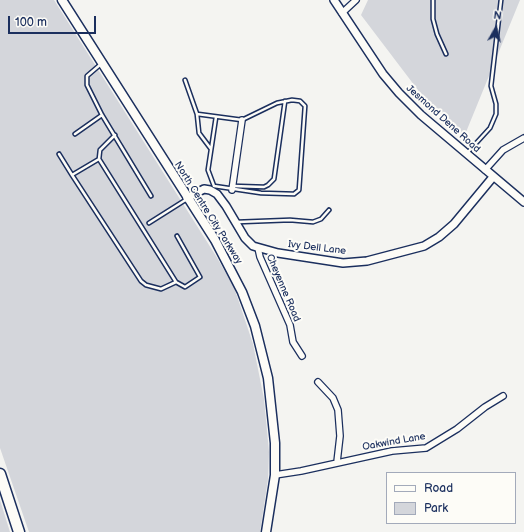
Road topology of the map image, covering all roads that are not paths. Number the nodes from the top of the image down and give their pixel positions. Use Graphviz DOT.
graph roads {
  1 [pos="62,0"];
  2 [pos="334,0"];
  3 [pos="356,0"];
  4 [pos="433,0"];
  5 [pos="501,0"];
  6 [pos="342,13"];
  7 [pos="446,54"];
  8 [pos="102,63"];
  9 [pos="185,80"];
  10 [pos="285,101"];
  11 [pos="197,114"];
  12 [pos="102,115"];
  13 [pos="216,117"];
  14 [pos="242,120"];
  15 [pos="75,134"];
  16 [pos="115,135"];
  17 [pos="524,138"];
  18 [pos="211,150"];
  19 [pos="59,154"];
  20 [pos="466,154"];
  21 [pos="99,159"];
  22 [pos="486,170"];
  23 [pos="72,175"];
  24 [pos="493,177"];
  25 [pos="212,188"];
  26 [pos="232,188"];
  27 [pos="151,196"];
  28 [pos="187,198"];
  29 [pos="524,202"];
  30 [pos="329,210"];
  31 [pos="236,222"];
  32 [pos="148,223"];
  33 [pos="176,236"];
  34 [pos="258,248"];
  35 [pos="176,282"];
  36 [pos="302,356"];
  37 [pos="318,382"];
  38 [pos="503,396"];
  39 [pos="337,462"];
  40 [pos="0,474"];
  41 [pos="275,475"];
  42 [pos="19,532"];
  43 [pos="266,532"];
  1 -- 8 [label="main road, North Centre City Parkway"];
  2 -- 6 [label="street, Jesmond Dene Road"];
  3 -- 6 [label="street"];
  4 -- 7 [label="lane"];
  5 -- 20 [label="lane"];
  6 -- 20 [label="street, Jesmond Dene Road"];
  8 -- 12 [label="lane"];
  8 -- 28 [label="main road, North Centre City Parkway"];
  9 -- 11 [label="lane"];
  10 -- 14 [label="lane"];
  10 -- 26 [label="lane"];
  10 -- 26 [label="lane"];
  11 -- 13 [label="lane"];
  11 -- 18 [label="lane"];
  12 -- 15 [label="lane"];
  12 -- 16 [label="lane"];
  13 -- 14 [label="lane"];
  13 -- 18 [label="lane"];
  14 -- 26 [label="street"];
  16 -- 21 [label="lane"];
  16 -- 27 [label="lane"];
  17 -- 22 [label="street"];
  18 -- 25 [label="lane"];
  19 -- 23 [label="lane"];
  20 -- 22 [label="street, Jesmond Dene Road"];
  21 -- 23 [label="lane"];
  21 -- 35 [label="lane"];
  22 -- 24 [label="street, Jesmond Dene Road"];
  23 -- 35 [label="lane"];
  24 -- 29 [label="street, Jesmond Dene Road"];
  24 -- 34 [label="street, Ivy Dell Lane"];
  25 -- 26 [label="lane"];
  25 -- 28 [label="street"];
  25 -- 31 [label="street, Ivy Dell Lane"];
  28 -- 32 [label="lane"];
  28 -- 41 [label="main road, North Centre City Parkway"];
  30 -- 31 [label="lane"];
  31 -- 34 [label="street, Ivy Dell Lane"];
  33 -- 35 [label="lane"];
  34 -- 36 [label="street, Cheyenne Road"];
  37 -- 39 [label="street"];
  38 -- 39 [label="street, Oakwind Lane"];
  39 -- 41 [label="street, Oakwind Lane"];
  40 -- 42 [label="highway"];
  41 -- 43 [label="main road, North Centre City Parkway"];
}
